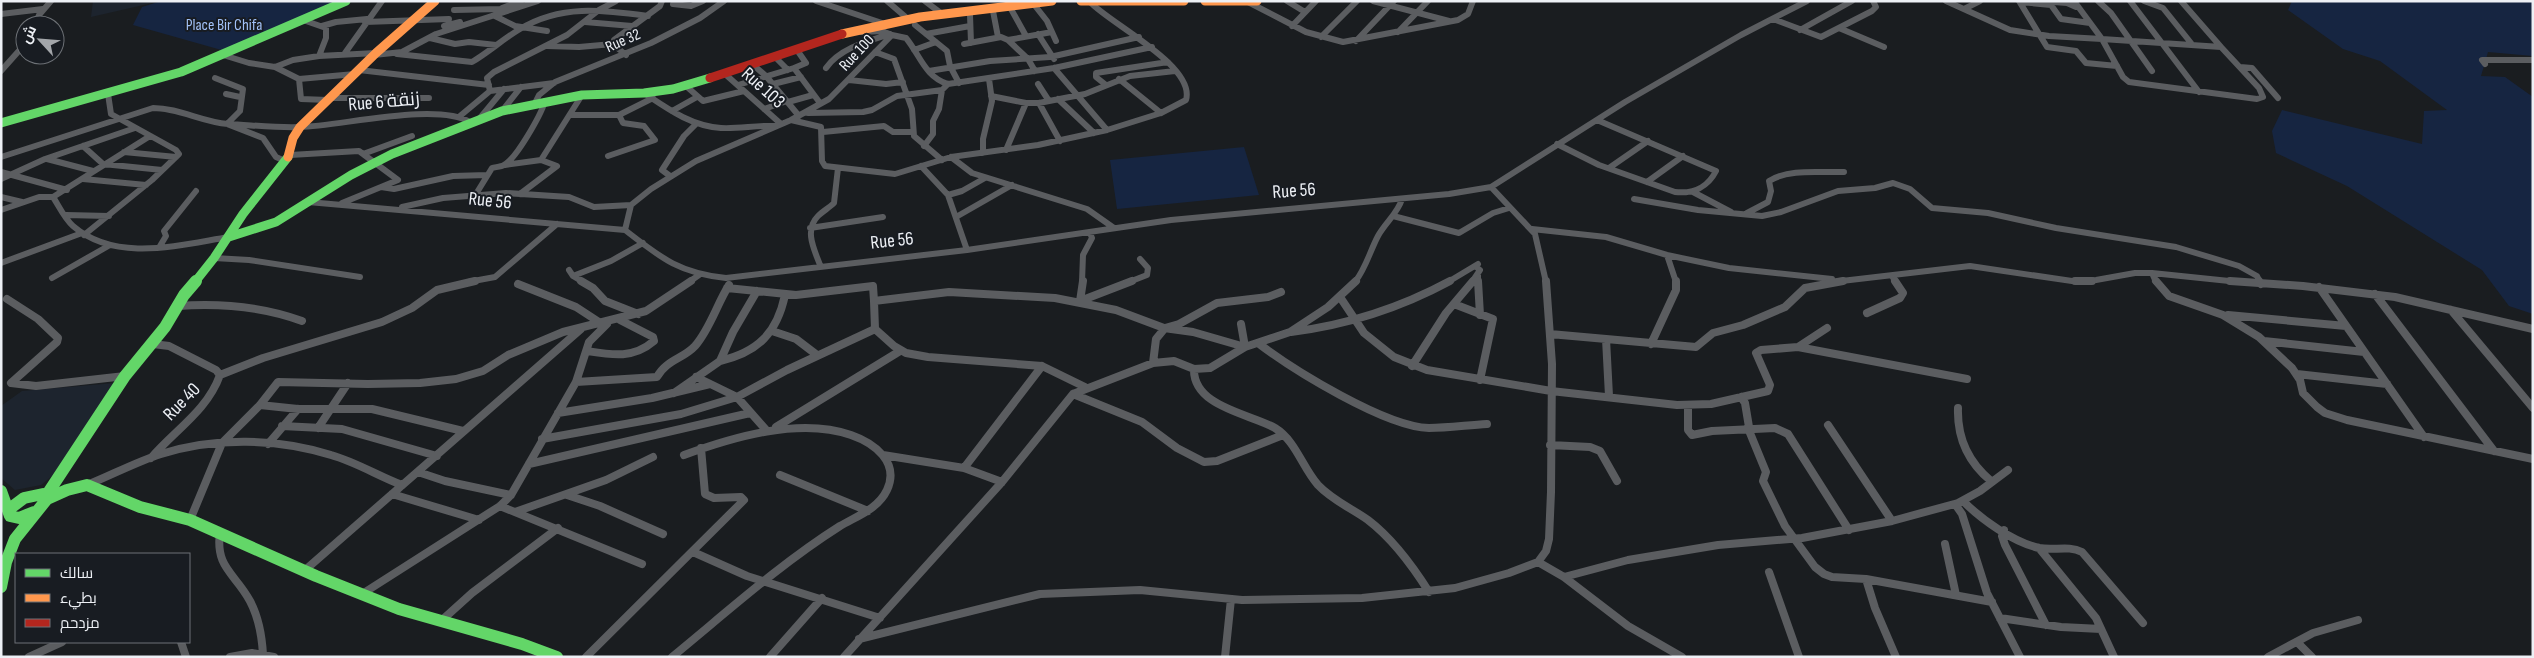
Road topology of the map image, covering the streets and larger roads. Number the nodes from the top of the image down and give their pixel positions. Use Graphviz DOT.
graph roads {
  1 [pos="52,1"];
  2 [pos="346,1"];
  3 [pos="382,1"];
  4 [pos="435,1"];
  5 [pos="521,1"];
  6 [pos="538,1"];
  7 [pos="616,1"];
  8 [pos="703,1"];
  9 [pos="724,1"];
  10 [pos="816,1"];
  11 [pos="887,1"];
  12 [pos="1052,1"];
  13 [pos="1180,1"];
  14 [pos="1184,1"];
  15 [pos="1205,1"];
  16 [pos="1287,1"];
  17 [pos="1316,1"];
  18 [pos="1357,1"];
  19 [pos="1373,1"];
  20 [pos="1428,1"];
  21 [pos="1473,1"];
  22 [pos="1807,1"];
  23 [pos="1852,1"];
  24 [pos="1873,1"];
  25 [pos="1946,1"];
  26 [pos="1980,1"];
  27 [pos="2098,1"];
  28 [pos="2130,1"];
  29 [pos="2144,1"];
  30 [pos="2181,1"];
  31 [pos="926,2"];
  32 [pos="1086,2"];
  33 [pos="1252,2"];
  34 [pos="2019,2"];
  35 [pos="676,3"];
  36 [pos="1392,3"];
  37 [pos="457,4"];
  38 [pos="661,4"];
  39 [pos="2075,4"];
  40 [pos="1015,5"];
  41 [pos="2051,5"];
  42 [pos="1036,8"];
  43 [pos="43,9"];
  44 [pos="501,9"];
  45 [pos="454,10"];
  46 [pos="600,10"];
  47 [pos="1964,10"];
  48 [pos="993,12"];
  49 [pos="1305,12"];
  50 [pos="1417,12"];
  51 [pos="1,14"];
  52 [pos="942,14"];
  53 [pos="40,15"];
  54 [pos="495,16"];
  55 [pos="648,16"];
  56 [pos="970,16"];
  57 [pos="449,19"];
  58 [pos="1774,19"];
  59 [pos="303,20"];
  60 [pos="366,20"];
  61 [pos="414,20"];
  62 [pos="1452,21"];
  63 [pos="585,22"];
  64 [pos="911,22"];
  65 [pos="2090,22"];
  66 [pos="882,23"];
  67 [pos="322,26"];
  68 [pos="444,26"];
  69 [pos="632,26"];
  70 [pos="970,26"];
  71 [pos="1292,26"];
  72 [pos="522,27"];
  73 [pos="1840,28"];
  74 [pos="1800,30"];
  75 [pos="547,31"];
  76 [pos="1052,32"];
  77 [pos="1398,33"];
  78 [pos="436,34"];
  79 [pos="891,34"];
  80 [pos="926,34"];
  81 [pos="1038,34"];
  82 [pos="2040,34"];
  83 [pos="1026,36"];
  84 [pos="998,37"];
  85 [pos="1139,37"];
  86 [pos="1321,37"];
  87 [pos="430,38"];
  88 [pos="2102,39"];
  89 [pos="819,40"];
  90 [pos="1008,40"];
  91 [pos="1056,40"];
  92 [pos="2129,40"];
  93 [pos="936,42"];
  94 [pos="1355,42"];
  95 [pos="2161,42"];
  96 [pos="971,43"];
  97 [pos="2191,43"];
  98 [pos="613,44"];
  99 [pos="964,44"];
  100 [pos="496,45"];
  101 [pos="545,46"];
  102 [pos="1884,46"];
  103 [pos="2221,46"];
  104 [pos="1152,47"];
  105 [pos="796,50"];
  106 [pos="914,50"];
  107 [pos="875,52"];
  108 [pos="345,53"];
  109 [pos="375,54"];
  110 [pos="397,54"];
  111 [pos="15,55"];
  112 [pos="223,55"];
  113 [pos="626,55"];
  114 [pos="319,56"];
  115 [pos="1053,56"];
  116 [pos="775,57"];
  117 [pos="1028,59"];
  118 [pos="2533,60"];
  119 [pos="1168,62"];
  120 [pos="752,64"];
  121 [pos="2485,64"];
  122 [pos="950,66"];
  123 [pos="2117,66"];
  124 [pos="275,67"];
  125 [pos="2240,67"];
  126 [pos="826,68"];
  127 [pos="1056,68"];
  128 [pos="791,69"];
  129 [pos="1,70"];
  130 [pos="1035,71"];
  131 [pos="1175,71"];
  132 [pos="2152,71"];
  133 [pos="357,72"];
  134 [pos="928,72"];
  135 [pos="726,74"];
  136 [pos="766,76"];
  137 [pos="801,77"];
  138 [pos="215,78"];
  139 [pos="299,79"];
  140 [pos="989,79"];
  141 [pos="849,80"];
  142 [pos="1119,80"];
  143 [pos="903,82"];
  144 [pos="554,83"];
  145 [pos="959,83"];
  146 [pos="773,84"];
  147 [pos="948,84"];
  148 [pos="1038,84"];
  149 [pos="738,85"];
  150 [pos="1106,85"];
  151 [pos="686,86"];
  152 [pos="521,87"];
  153 [pos="490,88"];
  154 [pos="504,89"];
  155 [pos="744,90"];
  156 [pos="942,90"];
  157 [pos="2199,92"];
  158 [pos="908,93"];
  159 [pos="108,94"];
  160 [pos="226,94"];
  161 [pos="813,94"];
  162 [pos="582,95"];
  163 [pos="649,96"];
  164 [pos="991,96"];
  165 [pos="1076,96"];
  166 [pos="240,97"];
  167 [pos="697,97"];
  168 [pos="429,98"];
  169 [pos="2278,98"];
  170 [pos="330,99"];
  171 [pos="1058,99"];
  172 [pos="788,101"];
  173 [pos="1049,101"];
  174 [pos="540,102"];
  175 [pos="1026,103"];
  176 [pos="1039,103"];
  177 [pos="820,104"];
  178 [pos="764,109"];
  179 [pos="502,111"];
  180 [pos="672,111"];
  181 [pos="1161,113"];
  182 [pos="802,114"];
  183 [pos="572,115"];
  184 [pos="619,115"];
  185 [pos="118,119"];
  186 [pos="470,119"];
  187 [pos="791,120"];
  188 [pos="1597,120"];
  189 [pos="1,123"];
  190 [pos="227,124"];
  191 [pos="696,124"];
  192 [pos="779,125"];
  193 [pos="300,127"];
  194 [pos="135,128"];
  195 [pos="1107,130"];
  196 [pos="822,132"];
  197 [pos="912,132"];
  198 [pos="1094,133"];
  199 [pos="150,136"];
  200 [pos="412,136"];
  201 [pos="1060,141"];
  202 [pos="1648,142"];
  203 [pos="1557,144"];
  204 [pos="83,146"];
  205 [pos="924,146"];
  206 [pos="1006,150"];
  207 [pos="124,152"];
  208 [pos="983,153"];
  209 [pos="363,154"];
  210 [pos="608,156"];
  211 [pos="1684,156"];
  212 [pos="1,157"];
  213 [pos="176,157"];
  214 [pos="950,157"];
  215 [pos="288,158"];
  216 [pos="45,159"];
  217 [pos="541,160"];
  218 [pos="942,160"];
  219 [pos="376,162"];
  220 [pos="103,164"];
  221 [pos="505,165"];
  222 [pos="921,166"];
  223 [pos="838,168"];
  224 [pos="1610,168"];
  225 [pos="162,170"];
  226 [pos="93,171"];
  227 [pos="1,172"];
  228 [pos="1844,172"];
  229 [pos="11,175"];
  230 [pos="487,175"];
  231 [pos="670,176"];
  232 [pos="985,178"];
  233 [pos="1,179"];
  234 [pos="83,179"];
  235 [pos="398,180"];
  236 [pos="1647,182"];
  237 [pos="146,185"];
  238 [pos="1012,185"];
  239 [pos="382,187"];
  240 [pos="402,187"];
  241 [pos="1491,187"];
  242 [pos="67,190"];
  243 [pos="196,190"];
  244 [pos="1693,192"];
  245 [pos="476,194"];
  246 [pos="520,194"];
  247 [pos="948,195"];
  248 [pos="53,197"];
  249 [pos="1,198"];
  250 [pos="1402,199"];
  251 [pos="1634,199"];
  252 [pos="22,202"];
  253 [pos="308,202"];
  254 [pos="340,204"];
  255 [pos="631,205"];
  256 [pos="398,208"];
  257 [pos="1509,208"];
  258 [pos="1,210"];
  259 [pos="1734,214"];
  260 [pos="66,215"];
  261 [pos="109,216"];
  262 [pos="1393,216"];
  263 [pos="883,217"];
  264 [pos="956,217"];
  265 [pos="557,224"];
  266 [pos="810,228"];
  267 [pos="1114,228"];
  268 [pos="1532,229"];
  269 [pos="625,230"];
  270 [pos="1090,233"];
  271 [pos="83,234"];
  272 [pos="229,237"];
  273 [pos="643,243"];
  274 [pos="110,245"];
  275 [pos="160,246"];
  276 [pos="967,250"];
  277 [pos="1667,255"];
  278 [pos="214,258"];
  279 [pos="1140,259"];
  280 [pos="1,263"];
  281 [pos="820,265"];
  282 [pos="2152,273"];
  283 [pos="699,275"];
  284 [pos="1478,275"];
  285 [pos="1892,276"];
  286 [pos="360,277"];
  287 [pos="52,278"];
  288 [pos="734,278"];
  289 [pos="1844,281"];
  290 [pos="518,284"];
  291 [pos="2261,284"];
  292 [pos="2319,287"];
  293 [pos="727,288"];
  294 [pos="757,292"];
  295 [pos="1281,292"];
  296 [pos="2375,294"];
  297 [pos="785,295"];
  298 [pos="1340,297"];
  299 [pos="7,299"];
  300 [pos="874,301"];
  301 [pos="1080,301"];
  302 [pos="1454,304"];
  303 [pos="178,306"];
  304 [pos="2452,310"];
  305 [pos="1867,313"];
  306 [pos="638,314"];
  307 [pos="1480,315"];
  308 [pos="2223,315"];
  309 [pos="1353,319"];
  310 [pos="302,321"];
  311 [pos="611,322"];
  312 [pos="1241,324"];
  313 [pos="2346,326"];
  314 [pos="582,328"];
  315 [pos="875,328"];
  316 [pos="1164,328"];
  317 [pos="1826,328"];
  318 [pos="2533,329"];
  319 [pos="772,331"];
  320 [pos="1290,332"];
  321 [pos="1550,334"];
  322 [pos="1606,339"];
  323 [pos="2264,341"];
  324 [pos="1258,343"];
  325 [pos="152,344"];
  326 [pos="1651,344"];
  327 [pos="1245,347"];
  328 [pos="1798,347"];
  329 [pos="587,351"];
  330 [pos="900,351"];
  331 [pos="2364,352"];
  332 [pos="817,355"];
  333 [pos="720,361"];
  334 [pos="1153,363"];
  335 [pos="1042,366"];
  336 [pos="1412,366"];
  337 [pos="1194,369"];
  338 [pos="2297,374"];
  339 [pos="220,375"];
  340 [pos="125,376"];
  341 [pos="696,377"];
  342 [pos="1967,379"];
  343 [pos="1480,380"];
  344 [pos="1,382"];
  345 [pos="576,382"];
  346 [pos="11,383"];
  347 [pos="348,383"];
  348 [pos="710,384"];
  349 [pos="2387,384"];
  350 [pos="1085,388"];
  351 [pos="1551,391"];
  352 [pos="672,394"];
  353 [pos="1073,394"];
  354 [pos="1610,396"];
  355 [pos="738,397"];
  356 [pos="1741,398"];
  357 [pos="260,405"];
  358 [pos="1688,406"];
  359 [pos="331,407"];
  360 [pos="298,408"];
  361 [pos="1958,408"];
  362 [pos="2533,408"];
  363 [pos="558,413"];
  364 [pos="750,413"];
  365 [pos="1487,424"];
  366 [pos="1828,425"];
  367 [pos="282,426"];
  368 [pos="318,428"];
  369 [pos="1749,429"];
  370 [pos="770,430"];
  371 [pos="463,431"];
  372 [pos="1283,435"];
  373 [pos="2424,437"];
  374 [pos="542,439"];
  375 [pos="222,443"];
  376 [pos="268,444"];
  377 [pos="1550,445"];
  378 [pos="701,448"];
  379 [pos="2494,451"];
  380 [pos="684,455"];
  381 [pos="883,455"];
  382 [pos="437,456"];
  383 [pos="653,457"];
  384 [pos="150,458"];
  385 [pos="2533,459"];
  386 [pos="529,464"];
  387 [pos="964,468"];
  388 [pos="2008,470"];
  389 [pos="418,472"];
  390 [pos="780,475"];
  391 [pos="1617,481"];
  392 [pos="1991,481"];
  393 [pos="1002,482"];
  394 [pos="402,485"];
  395 [pos="87,486"];
  396 [pos="392,494"];
  397 [pos="511,495"];
  398 [pos="567,495"];
  399 [pos="44,496"];
  400 [pos="5,500"];
  401 [pos="1959,502"];
  402 [pos="500,506"];
  403 [pos="868,511"];
  404 [pos="515,512"];
  405 [pos="190,520"];
  406 [pos="478,520"];
  407 [pos="1892,521"];
  408 [pos="21,522"];
  409 [pos="558,528"];
  410 [pos="1849,530"];
  411 [pos="2004,530"];
  412 [pos="220,532"];
  413 [pos="663,534"];
  414 [pos="1796,538"];
  415 [pos="1945,544"];
  416 [pos="2039,548"];
  417 [pos="693,552"];
  418 [pos="1538,562"];
  419 [pos="3,563"];
  420 [pos="642,564"];
  421 [pos="304,571"];
  422 [pos="1769,572"];
  423 [pos="1564,577"];
  424 [pos="1866,579"];
  425 [pos="764,581"];
  426 [pos="1,587"];
  427 [pos="1429,592"];
  428 [pos="362,594"];
  429 [pos="1956,595"];
  430 [pos="822,598"];
  431 [pos="1231,599"];
  432 [pos="1992,602"];
  433 [pos="880,618"];
  434 [pos="2000,618"];
  435 [pos="2358,620"];
  436 [pos="441,621"];
  437 [pos="2143,623"];
  438 [pos="2046,625"];
  439 [pos="2101,629"];
  440 [pos="859,640"];
  441 [pos="2297,642"];
  442 [pos="60,643"];
  443 [pos="181,643"];
  444 [pos="262,654"];
  445 [pos="29,657"];
  446 [pos="186,657"];
  447 [pos="230,657"];
  448 [pos="274,657"];
  449 [pos="557,657"];
  450 [pos="586,657"];
  451 [pos="672,657"];
  452 [pos="770,657"];
  453 [pos="844,657"];
  454 [pos="1225,657"];
  455 [pos="1682,657"];
  456 [pos="1799,657"];
  457 [pos="1896,657"];
  458 [pos="2020,657"];
  459 [pos="2114,657"];
  460 [pos="2268,657"];
  461 [pos="2312,657"];
  1 -- 43 [label="street"];
  2 -- 59 [label="street"];
  3 -- 60 [label="street"];
  4 -- 61 [label="street"];
  5 -- 44 [label="street"];
  6 -- 54 [label="street"];
  7 -- 46 [label="street"];
  8 -- 35 [label="street"];
  9 -- 113 [label="street, Rue 32"];
  10 -- 66 [label="street"];
  11 -- 64 [label="street"];
  12 -- 40 [label="street"];
  13 -- 14 [label="street"];
  13 -- 32 [label="street"];
  15 -- 33 [label="street"];
  16 -- 49 [label="street"];
  17 -- 49 [label="street"];
  18 -- 86 [label="street"];
  19 -- 36 [label="street"];
  20 -- 50 [label="street"];
  21 -- 62 [label="street"];
  22 -- 58 [label="street"];
  23 -- 74 [label="street"];
  24 -- 73 [label="street"];
  25 -- 47 [label="street"];
  26 -- 47 [label="street"];
  27 -- 92 [label="street"];
  28 -- 95 [label="street"];
  29 -- 97 [label="street"];
  30 -- 103 [label="street"];
  31 -- 52 [label="street"];
  32 -- 85 [label="street"];
  33 -- 71 [label="street"];
  34 -- 41 [label="street"];
  34 -- 82 [label="street"];
  35 -- 38 [label="street"];
  36 -- 50 [label="street"];
  36 -- 94 [label="street"];
  37 -- 45 [label="street"];
  38 -- 55 [label="street"];
  39 -- 41 [label="street"];
  39 -- 65 [label="street"];
  40 -- 52 [label="street"];
  40 -- 83 [label="street"];
  41 -- 65 [label="street"];
  42 -- 76 [label="street"];
  43 -- 51 [label="street"];
  43 -- 53 [label="street"];
  44 -- 45 [label="street"];
  44 -- 68 [label="street"];
  45 -- 57 [label="street"];
  46 -- 55 [label="street"];
  46 -- 63 [label="street"];
  46 -- 72 [label="street"];
  47 -- 82 [label="street"];
  48 -- 84 [label="street"];
  49 -- 71 [label="street"];
  50 -- 62 [label="street"];
  50 -- 77 [label="street"];
  52 -- 64 [label="street"];
  54 -- 72 [label="street"];
  54 -- 78 [label="street"];
  55 -- 69 [label="street"];
  56 -- 70 [label="street"];
  57 -- 61 [label="street"];
  57 -- 68 [label="street"];
  58 -- 74 [label="street"];
  58 -- 188 [label="street"];
  59 -- 67 [label="street"];
  59 -- 112 [label="street"];
  60 -- 61 [label="street"];
  60 -- 67 [label="street"];
  60 -- 108 [label="street"];
  61 -- 109 [label="street"];
  62 -- 77 [label="street"];
  63 -- 69 [label="street"];
  63 -- 101 [label="street"];
  64 -- 66 [label="street"];
  64 -- 80 [label="street"];
  65 -- 88 [label="street"];
  66 -- 89 [label="street"];
  67 -- 114 [label="street"];
  68 -- 78 [label="street"];
  69 -- 98 [label="street"];
  70 -- 80 [label="street"];
  70 -- 96 [label="street"];
  71 -- 86 [label="street"];
  72 -- 75 [label="street"];
  72 -- 100 [label="street"];
  73 -- 74 [label="street"];
  73 -- 102 [label="street"];
  76 -- 81 [label="street"];
  76 -- 91 [label="street"];
  77 -- 94 [label="street"];
  78 -- 87 [label="street"];
  79 -- 89 [label="street, Rue 100"];
  79 -- 106 [label="street"];
  79 -- 107 [label="street, Rue 100"];
  79 -- 126 [label="street"];
  80 -- 93 [label="street"];
  81 -- 83 [label="street"];
  81 -- 115 [label="street"];
  82 -- 88 [label="street"];
  82 -- 123 [label="street"];
  83 -- 90 [label="street"];
  84 -- 90 [label="street"];
  84 -- 96 [label="street"];
  85 -- 104 [label="street"];
  85 -- 115 [label="street"];
  86 -- 94 [label="street"];
  87 -- 100 [label="street"];
  87 -- 110 [label="street"];
  88 -- 92 [label="street"];
  88 -- 123 [label="street"];
  89 -- 105 [label="street"];
  90 -- 117 [label="street"];
  92 -- 95 [label="street"];
  92 -- 132 [label="street"];
  93 -- 106 [label="street"];
  93 -- 122 [label="street"];
  95 -- 97 [label="street"];
  95 -- 157 [label="street"];
  96 -- 99 [label="street"];
  97 -- 103 [label="street"];
  98 -- 101 [label="street"];
  98 -- 113 [label="street"];
  100 -- 110 [label="street"];
  101 -- 153 [label="street"];
  103 -- 125 [label="street"];
  104 -- 119 [label="street"];
  104 -- 127 [label="street"];
  105 -- 116 [label="street"];
  105 -- 128 [label="street"];
  106 -- 134 [label="street"];
  107 -- 141 [label="street, Rue 100"];
  107 -- 143 [label="street"];
  108 -- 109 [label="street"];
  108 -- 114 [label="street"];
  109 -- 110 [label="street"];
  109 -- 133 [label="street"];
  111 -- 129 [label="street"];
  112 -- 124 [label="street"];
  112 -- 159 [label="street"];
  113 -- 144 [label="street, Rue 32"];
  114 -- 124 [label="street"];
  115 -- 117 [label="street"];
  115 -- 127 [label="street"];
  116 -- 120 [label="street"];
  116 -- 128 [label="street"];
  117 -- 122 [label="street"];
  117 -- 130 [label="street"];
  118 -- 121 [label="street"];
  119 -- 131 [label="street"];
  119 -- 150 [label="street"];
  120 -- 135 [label="street"];
  120 -- 136 [label="street"];
  122 -- 134 [label="street"];
  122 -- 145 [label="street"];
  123 -- 157 [label="street"];
  124 -- 139 [label="street"];
  125 -- 157 [label="street"];
  125 -- 169 [label="street"];
  127 -- 130 [label="street"];
  127 -- 165 [label="street"];
  128 -- 136 [label="street"];
  128 -- 137 [label="street"];
  130 -- 140 [label="street"];
  131 -- 142 [label="street"];
  131 -- 181 [label="street"];
  133 -- 139 [label="street"];
  133 -- 153 [label="street"];
  133 -- 170 [label="street"];
  134 -- 147 [label="street"];
  135 -- 149 [label="street, Rue 103"];
  135 -- 151 [label="street"];
  136 -- 146 [label="street"];
  136 -- 149 [label="street"];
  137 -- 146 [label="street"];
  137 -- 161 [label="street"];
  138 -- 166 [label="street"];
  139 -- 170 [label="street"];
  140 -- 145 [label="street"];
  140 -- 164 [label="street"];
  141 -- 143 [label="street"];
  141 -- 177 [label="street, Rue 100"];
  142 -- 150 [label="street"];
  142 -- 181 [label="street"];
  143 -- 158 [label="street"];
  144 -- 152 [label="street"];
  144 -- 174 [label="street, Rue 32"];
  145 -- 147 [label="street"];
  146 -- 172 [label="street"];
  147 -- 156 [label="street"];
  148 -- 173 [label="street"];
  149 -- 155 [label="street, Rue 103"];
  150 -- 165 [label="street"];
  151 -- 163 [label="street"];
  151 -- 167 [label="street"];
  152 -- 154 [label="street"];
  152 -- 179 [label="street"];
  153 -- 154 [label="street"];
  153 -- 186 [label="street"];
  154 -- 186 [label="street"];
  155 -- 167 [label="street"];
  155 -- 178 [label="street, Rue 103"];
  156 -- 158 [label="street"];
  156 -- 205 [label="street"];
  158 -- 182 [label="street"];
  158 -- 197 [label="street"];
  159 -- 185 [label="street"];
  159 -- 189 [label="street"];
  160 -- 166 [label="street"];
  161 -- 172 [label="street"];
  161 -- 177 [label="street"];
  162 -- 163 [label="street"];
  162 -- 174 [label="street"];
  162 -- 183 [label="street"];
  163 -- 180 [label="street, Rue 100"];
  163 -- 184 [label="street"];
  164 -- 175 [label="street"];
  164 -- 208 [label="street"];
  165 -- 171 [label="street"];
  165 -- 195 [label="street"];
  166 -- 190 [label="street"];
  167 -- 180 [label="street"];
  168 -- 170 [label="street"];
  170 -- 193 [label="street"];
  171 -- 173 [label="street"];
  171 -- 198 [label="street"];
  172 -- 178 [label="street"];
  172 -- 182 [label="street"];
  173 -- 176 [label="street"];
  174 -- 179 [label="street"];
  174 -- 221 [label="street"];
  175 -- 176 [label="street"];
  175 -- 206 [label="street"];
  176 -- 201 [label="street"];
  177 -- 182 [label="street, Rue 100"];
  178 -- 192 [label="street, Rue 103"];
  179 -- 186 [label="street"];
  180 -- 191 [label="street, Rue 100"];
  181 -- 195 [label="street"];
  182 -- 187 [label="street, Rue 100"];
  183 -- 184 [label="street"];
  183 -- 217 [label="street"];
  184 -- 210 [label="street"];
  185 -- 190 [label="street"];
  185 -- 194 [label="street"];
  185 -- 212 [label="street"];
  186 -- 193 [label="street, Rue 6 زنقة"];
  186 -- 219 [label="street"];
  187 -- 192 [label="street, Rue 100"];
  187 -- 196 [label="street"];
  188 -- 202 [label="street"];
  188 -- 203 [label="street"];
  190 -- 193 [label="street, Rue 6 زنقة"];
  190 -- 215 [label="street"];
  191 -- 192 [label="street, Rue 100"];
  191 -- 231 [label="street"];
  192 -- 231 [label="street, Rue 100"];
  193 -- 215 [label="street"];
  194 -- 199 [label="street"];
  194 -- 204 [label="street"];
  195 -- 198 [label="street"];
  196 -- 197 [label="street"];
  196 -- 223 [label="street"];
  197 -- 205 [label="street"];
  198 -- 201 [label="street"];
  199 -- 207 [label="street"];
  199 -- 213 [label="street"];
  200 -- 209 [label="street"];
  201 -- 206 [label="street"];
  202 -- 211 [label="street"];
  202 -- 224 [label="street"];
  203 -- 224 [label="street"];
  203 -- 241 [label="street"];
  204 -- 216 [label="street"];
  204 -- 220 [label="street"];
  205 -- 218 [label="street"];
  206 -- 208 [label="street"];
  207 -- 213 [label="street"];
  207 -- 220 [label="street"];
  208 -- 214 [label="street"];
  209 -- 215 [label="street"];
  209 -- 219 [label="street"];
  211 -- 236 [label="street"];
  211 -- 244 [label="street"];
  213 -- 225 [label="street"];
  214 -- 218 [label="street"];
  214 -- 232 [label="street"];
  215 -- 272 [label="street"];
  216 -- 226 [label="street"];
  216 -- 229 [label="street"];
  217 -- 221 [label="street"];
  217 -- 246 [label="street"];
  218 -- 222 [label="street"];
  219 -- 235 [label="street"];
  219 -- 253 [label="street"];
  220 -- 225 [label="street"];
  220 -- 226 [label="street"];
  221 -- 230 [label="street"];
  222 -- 223 [label="street"];
  222 -- 247 [label="street"];
  223 -- 266 [label="street"];
  224 -- 236 [label="street"];
  225 -- 237 [label="street"];
  226 -- 234 [label="street"];
  227 -- 229 [label="street"];
  228 -- 259 [label="street"];
  229 -- 233 [label="street"];
  229 -- 242 [label="street"];
  230 -- 240 [label="street"];
  230 -- 245 [label="street"];
  231 -- 255 [label="street, Rue 100"];
  232 -- 238 [label="street"];
  232 -- 247 [label="street"];
  234 -- 237 [label="street"];
  234 -- 242 [label="street"];
  235 -- 239 [label="street"];
  235 -- 240 [label="street"];
  236 -- 244 [label="street"];
  237 -- 261 [label="street"];
  238 -- 264 [label="street"];
  238 -- 267 [label="street"];
  239 -- 240 [label="street"];
  239 -- 254 [label="street"];
  241 -- 250 [label="street, Rue 56"];
  241 -- 257 [label="street"];
  242 -- 248 [label="street"];
  243 -- 275 [label="street"];
  244 -- 259 [label="street"];
  245 -- 246 [label="street"];
  245 -- 256 [label="street"];
  246 -- 255 [label="street"];
  247 -- 264 [label="street"];
  248 -- 252 [label="street"];
  248 -- 260 [label="street"];
  249 -- 252 [label="street"];
  250 -- 262 [label="street"];
  250 -- 267 [label="street, Rue 56"];
  251 -- 259 [label="street"];
  252 -- 258 [label="street"];
  253 -- 254 [label="street, Rue 56"];
  253 -- 272 [label="street"];
  254 -- 256 [label="street, Rue 56"];
  255 -- 269 [label="street"];
  256 -- 265 [label="street, Rue 56"];
  257 -- 262 [label="street"];
  257 -- 268 [label="street"];
  259 -- 291 [label="street"];
  260 -- 261 [label="street"];
  260 -- 271 [label="street"];
  261 -- 271 [label="street"];
  262 -- 298 [label="street"];
  263 -- 266 [label="street"];
  264 -- 276 [label="street"];
  265 -- 269 [label="street, Rue 56"];
  265 -- 339 [label="street"];
  266 -- 281 [label="street"];
  267 -- 270 [label="street, Rue 56"];
  268 -- 277 [label="street"];
  268 -- 321 [label="street"];
  269 -- 273 [label="street, Rue 56"];
  270 -- 276 [label="street, Rue 56"];
  270 -- 301 [label="street"];
  271 -- 274 [label="street"];
  271 -- 280 [label="street"];
  272 -- 275 [label="street"];
  272 -- 278 [label="street"];
  273 -- 283 [label="street, Rue 56"];
  273 -- 306 [label="street"];
  274 -- 275 [label="street"];
  274 -- 287 [label="street"];
  276 -- 281 [label="street, Rue 56"];
  277 -- 289 [label="street"];
  277 -- 326 [label="street"];
  278 -- 286 [label="street"];
  278 -- 303 [label="street"];
  279 -- 301 [label="street"];
  281 -- 288 [label="street, Rue 56"];
  282 -- 285 [label="street"];
  282 -- 291 [label="street"];
  282 -- 308 [label="street"];
  283 -- 288 [label="street, Rue 56"];
  283 -- 306 [label="street"];
  284 -- 302 [label="street"];
  284 -- 307 [label="street"];
  284 -- 309 [label="street"];
  285 -- 289 [label="street"];
  285 -- 305 [label="street"];
  288 -- 293 [label="street"];
  289 -- 326 [label="street"];
  290 -- 311 [label="street"];
  291 -- 292 [label="street"];
  292 -- 296 [label="street"];
  292 -- 313 [label="street"];
  293 -- 294 [label="street"];
  293 -- 345 [label="street"];
  294 -- 297 [label="street"];
  294 -- 333 [label="street"];
  295 -- 316 [label="street"];
  296 -- 304 [label="street"];
  296 -- 379 [label="street"];
  297 -- 300 [label="street"];
  297 -- 319 [label="street"];
  298 -- 309 [label="street"];
  298 -- 320 [label="street"];
  299 -- 346 [label="street"];
  300 -- 301 [label="street"];
  300 -- 315 [label="street"];
  301 -- 316 [label="street"];
  302 -- 307 [label="street"];
  302 -- 336 [label="street"];
  303 -- 310 [label="street"];
  303 -- 325 [label="street"];
  304 -- 318 [label="street"];
  304 -- 362 [label="street"];
  306 -- 311 [label="street"];
  307 -- 343 [label="street"];
  308 -- 313 [label="street"];
  308 -- 323 [label="street"];
  309 -- 320 [label="street"];
  309 -- 336 [label="street"];
  311 -- 314 [label="street"];
  311 -- 329 [label="street"];
  311 -- 329 [label="street"];
  312 -- 327 [label="street"];
  313 -- 331 [label="street"];
  314 -- 347 [label="street"];
  314 -- 371 [label="street"];
  315 -- 330 [label="street"];
  315 -- 332 [label="street"];
  316 -- 327 [label="street"];
  316 -- 334 [label="street"];
  317 -- 328 [label="street"];
  319 -- 332 [label="street"];
  319 -- 333 [label="street"];
  320 -- 324 [label="street"];
  321 -- 322 [label="street"];
  321 -- 351 [label="street"];
  322 -- 326 [label="street"];
  322 -- 354 [label="street"];
  323 -- 331 [label="street"];
  323 -- 338 [label="street"];
  324 -- 327 [label="street"];
  324 -- 365 [label="street"];
  325 -- 339 [label="street, Rue 40"];
  325 -- 340 [label="street"];
  327 -- 337 [label="street"];
  328 -- 342 [label="street"];
  328 -- 356 [label="street"];
  329 -- 345 [label="street"];
  330 -- 335 [label="street"];
  330 -- 370 [label="street"];
  331 -- 349 [label="street"];
  332 -- 355 [label="street"];
  333 -- 341 [label="street"];
  334 -- 337 [label="street"];
  334 -- 350 [label="street"];
  335 -- 350 [label="street"];
  335 -- 387 [label="street"];
  336 -- 343 [label="street"];
  337 -- 372 [label="street"];
  338 -- 349 [label="street"];
  338 -- 373 [label="street"];
  339 -- 384 [label="street, Rue 40"];
  340 -- 346 [label="street"];
  340 -- 399 [label="street"];
  341 -- 348 [label="street"];
  341 -- 352 [label="street"];
  343 -- 351 [label="street"];
  344 -- 346 [label="street"];
  345 -- 363 [label="street"];
  347 -- 357 [label="street"];
  347 -- 359 [label="street"];
  348 -- 352 [label="street"];
  348 -- 355 [label="street"];
  349 -- 373 [label="street"];
  350 -- 353 [label="street"];
  351 -- 354 [label="street"];
  351 -- 377 [label="street"];
  352 -- 363 [label="street"];
  353 -- 372 [label="street"];
  353 -- 393 [label="street"];
  354 -- 358 [label="street"];
  355 -- 364 [label="street"];
  355 -- 374 [label="street"];
  356 -- 358 [label="street"];
  356 -- 369 [label="street"];
  357 -- 360 [label="street"];
  357 -- 375 [label="street"];
  358 -- 369 [label="street"];
  359 -- 360 [label="street"];
  359 -- 368 [label="street"];
  359 -- 371 [label="street"];
  360 -- 367 [label="street"];
  361 -- 392 [label="street"];
  363 -- 374 [label="street"];
  364 -- 370 [label="street"];
  364 -- 386 [label="street"];
  366 -- 407 [label="street"];
  367 -- 368 [label="street"];
  367 -- 376 [label="street"];
  368 -- 382 [label="street"];
  369 -- 410 [label="street"];
  369 -- 414 [label="street"];
  370 -- 378 [label="street"];
  370 -- 381 [label="street"];
  371 -- 382 [label="street"];
  372 -- 427 [label="street"];
  373 -- 379 [label="street"];
  374 -- 386 [label="street"];
  375 -- 376 [label="street"];
  375 -- 384 [label="street"];
  375 -- 405 [label="street"];
  376 -- 394 [label="street"];
  377 -- 391 [label="street"];
  377 -- 418 [label="street"];
  378 -- 380 [label="street"];
  378 -- 417 [label="street"];
  379 -- 385 [label="street"];
  381 -- 387 [label="street"];
  381 -- 403 [label="street"];
  382 -- 389 [label="street"];
  383 -- 398 [label="street"];
  384 -- 395 [label="street"];
  386 -- 397 [label="street"];
  387 -- 393 [label="street"];
  388 -- 392 [label="street"];
  389 -- 394 [label="street"];
  389 -- 397 [label="street"];
  390 -- 403 [label="street"];
  392 -- 401 [label="street"];
  393 -- 433 [label="street"];
  394 -- 396 [label="street"];
  395 -- 399 [label="street"];
  395 -- 405 [label="street"];
  396 -- 406 [label="street"];
  396 -- 421 [label="street"];
  397 -- 402 [label="street"];
  398 -- 404 [label="street"];
  398 -- 413 [label="street"];
  399 -- 400 [label="street"];
  399 -- 408 [label="street"];
  400 -- 408 [label="street"];
  401 -- 407 [label="street"];
  401 -- 411 [label="street"];
  401 -- 432 [label="street"];
  402 -- 404 [label="street"];
  402 -- 406 [label="street"];
  403 -- 425 [label="street"];
  404 -- 409 [label="street"];
  405 -- 412 [label="street"];
  406 -- 428 [label="street"];
  407 -- 410 [label="street"];
  408 -- 419 [label="street"];
  409 -- 420 [label="street"];
  409 -- 436 [label="street"];
  410 -- 414 [label="street"];
  411 -- 416 [label="street"];
  411 -- 438 [label="street"];
  412 -- 421 [label="street"];
  412 -- 444 [label="street"];
  414 -- 423 [label="street"];
  414 -- 424 [label="street"];
  415 -- 429 [label="street"];
  416 -- 437 [label="street"];
  416 -- 439 [label="street"];
  417 -- 425 [label="street"];
  417 -- 450 [label="street"];
  418 -- 423 [label="street"];
  418 -- 427 [label="street"];
  419 -- 426 [label="street"];
  421 -- 428 [label="street"];
  422 -- 456 [label="street"];
  423 -- 455 [label="street"];
  424 -- 429 [label="street"];
  424 -- 457 [label="street"];
  425 -- 430 [label="street"];
  425 -- 451 [label="street"];
  427 -- 431 [label="street"];
  428 -- 436 [label="street"];
  429 -- 432 [label="street"];
  430 -- 433 [label="street"];
  430 -- 452 [label="street"];
  431 -- 440 [label="street"];
  431 -- 454 [label="street"];
  432 -- 434 [label="street"];
  433 -- 440 [label="street"];
  434 -- 438 [label="street"];
  434 -- 458 [label="street"];
  435 -- 441 [label="street"];
  436 -- 449 [label="street"];
  438 -- 439 [label="street"];
  439 -- 459 [label="street"];
  440 -- 453 [label="street"];
  441 -- 460 [label="street"];
  441 -- 461 [label="street"];
  442 -- 445 [label="street"];
  443 -- 446 [label="street"];
  444 -- 447 [label="street"];
  444 -- 448 [label="street"];
}
